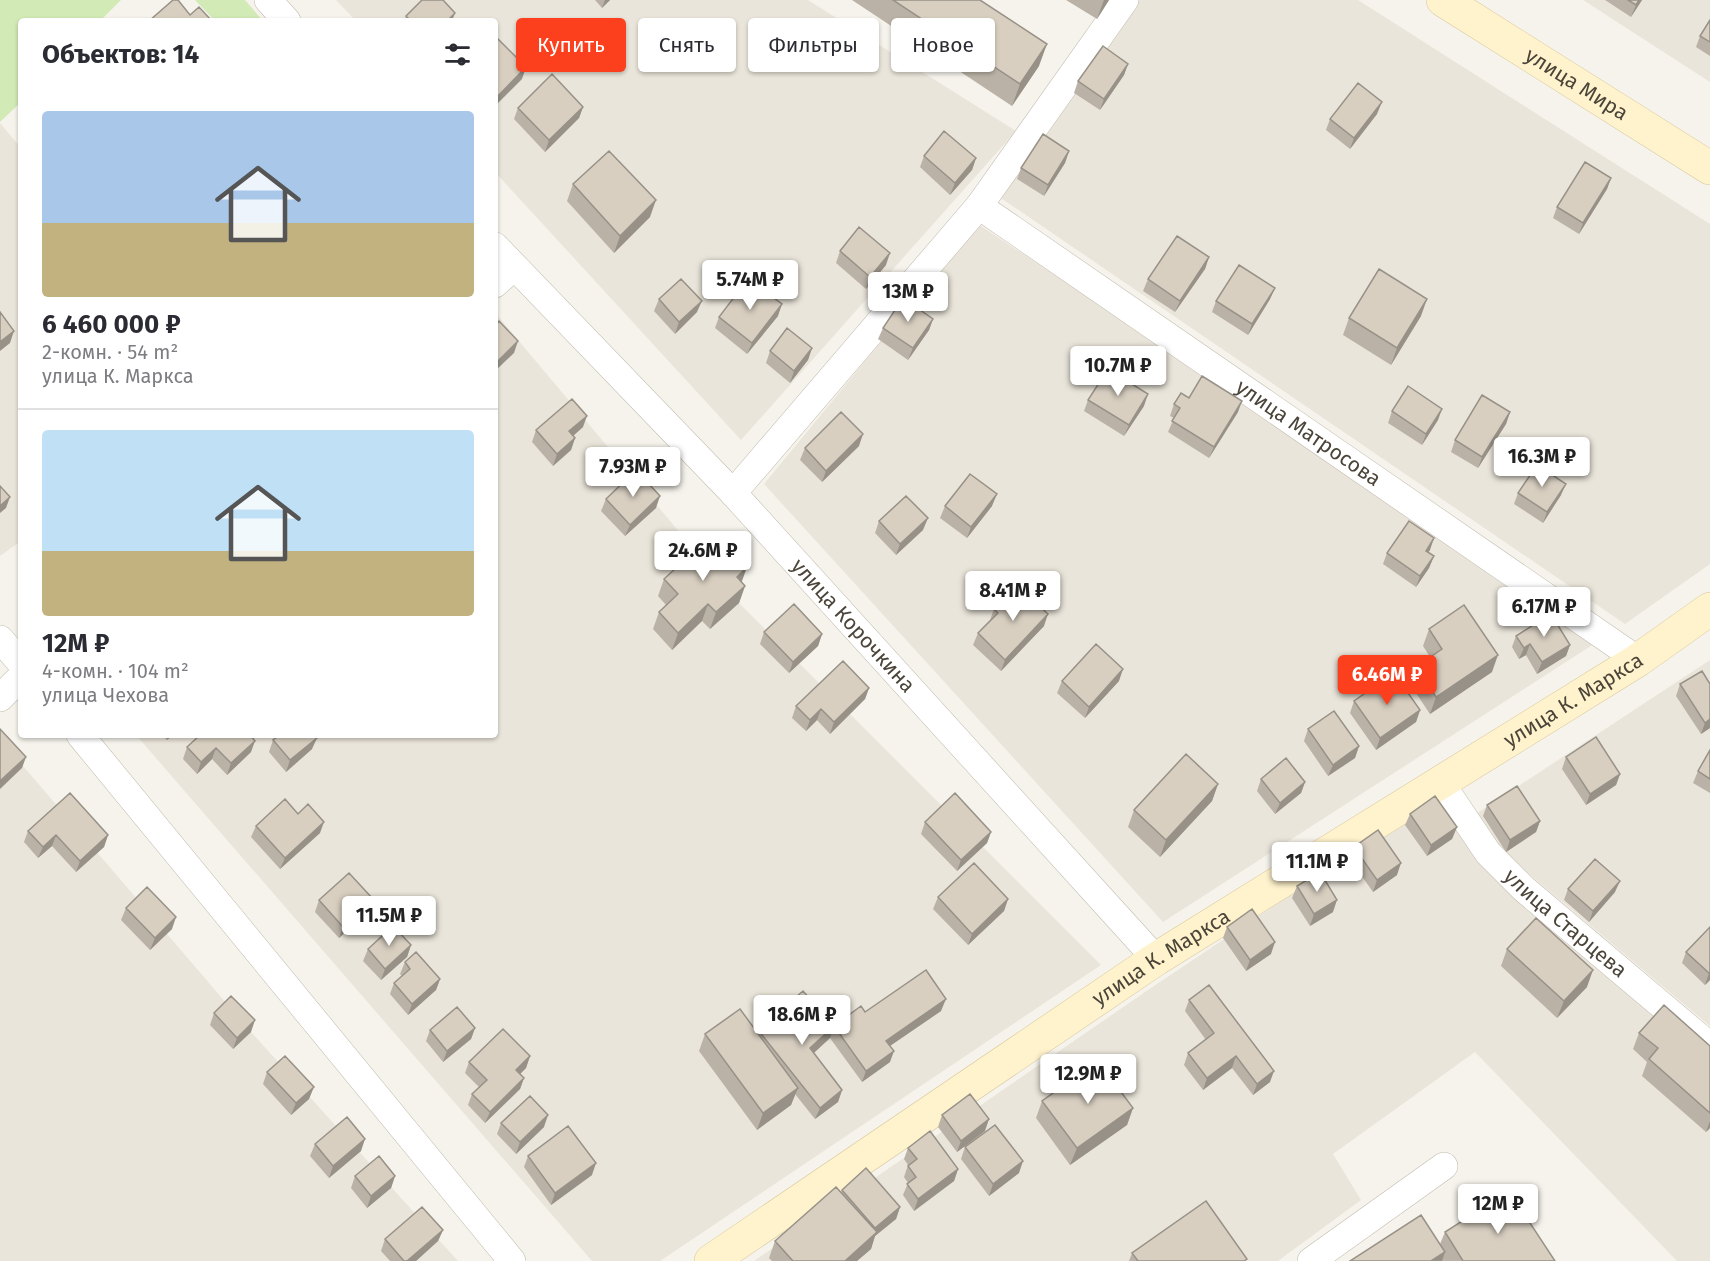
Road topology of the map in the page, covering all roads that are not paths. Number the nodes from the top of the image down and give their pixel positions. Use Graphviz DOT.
graph roads {
  1 [pos="268,0"];
  2 [pos="1125,0"];
  3 [pos="1457,4"];
  4 [pos="284,18"];
  5 [pos="1710,168"];
  6 [pos="979,206"];
  7 [pos="498,255"];
  8 [pos="505,275"];
  9 [pos="734,493"];
  10 [pos="1710,609"];
  11 [pos="0,639"];
  12 [pos="18,660"];
  13 [pos="1638,660"];
  14 [pos="18,680"];
  15 [pos="0,698"];
  16 [pos="82,738"];
  17 [pos="1440,783"];
  18 [pos="1156,958"];
  19 [pos="1710,1046"];
  20 [pos="1444,1166"];
  21 [pos="512,1261"];
  22 [pos="711,1261"];
  23 [pos="1311,1261"];
  1 -- 4 [label="street"];
  2 -- 6 [label="street"];
  3 -- 5 [label="main road, улица Мира"];
  6 -- 9 [label="street"];
  6 -- 13 [label="street, улица Матросова"];
  7 -- 8 [label="street, улица Корочкина"];
  8 -- 9 [label="street, улица Корочкина"];
  9 -- 18 [label="street, улица Корочкина"];
  10 -- 13 [label="main road, улица К. Маркса"];
  11 -- 12 [label="street"];
  13 -- 17 [label="main road, улица К. Маркса"];
  14 -- 15 [label="street"];
  16 -- 21 [label="street"];
  17 -- 18 [label="main road, улица К. Маркса"];
  17 -- 19 [label="street, улица Старцева"];
  18 -- 22 [label="main road, улица К. Маркса"];
  20 -- 23 [label="street"];
}
